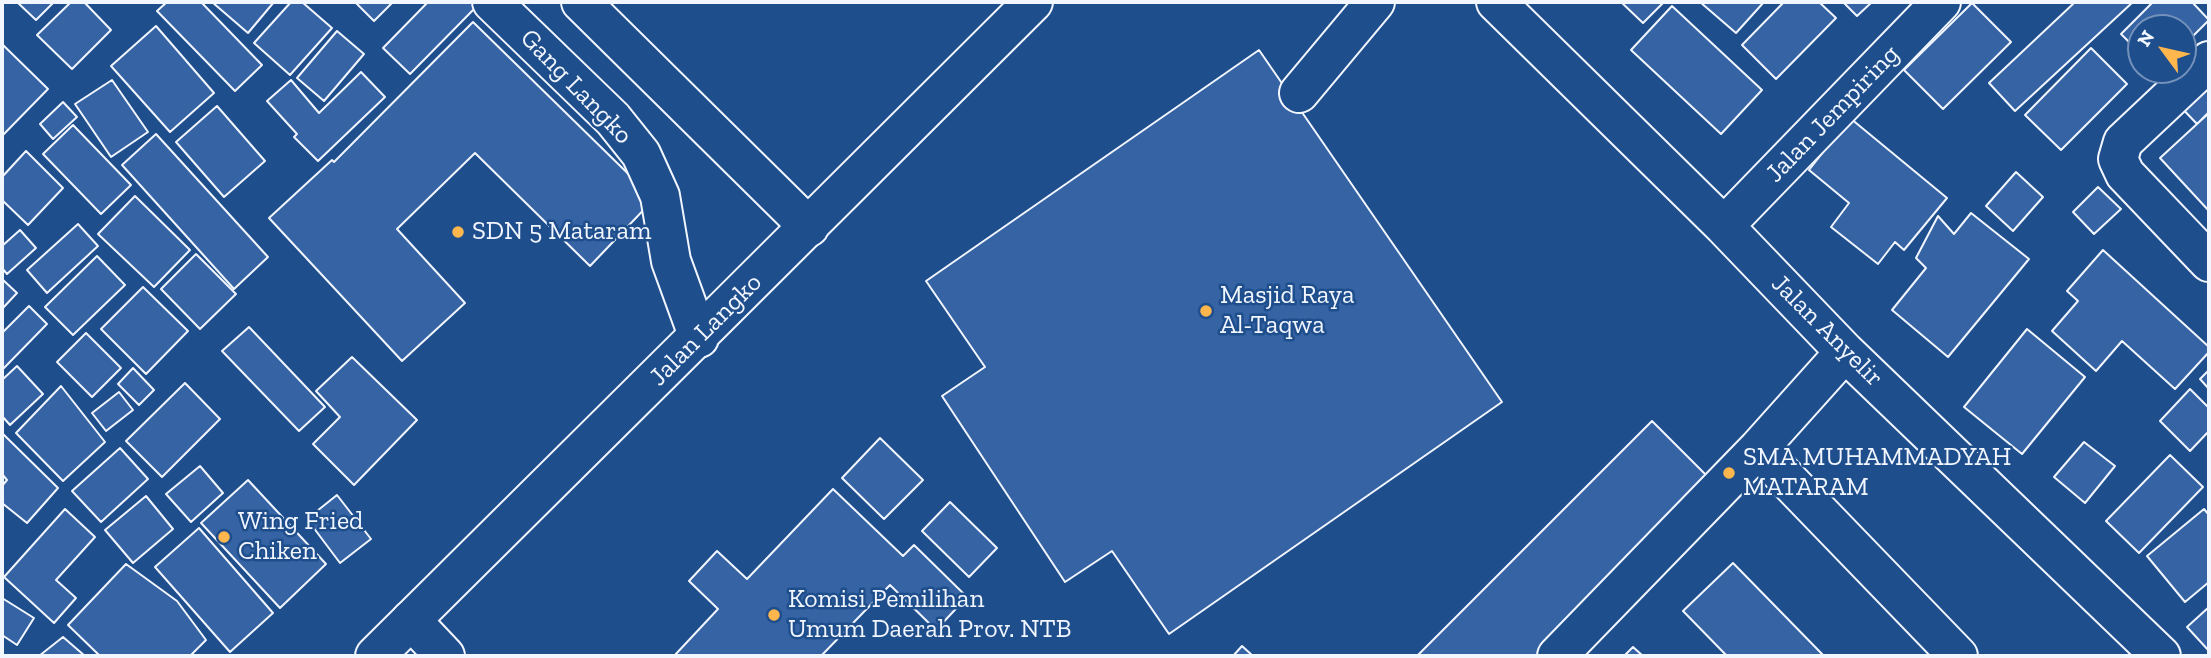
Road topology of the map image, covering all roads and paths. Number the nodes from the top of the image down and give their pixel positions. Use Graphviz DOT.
graph roads {
  1 [pos="492,2"];
  2 [pos="580,2"];
  3 [pos="1033,2"];
  4 [pos="1375,2"];
  5 [pos="1496,2"];
  6 [pos="1941,2"];
  7 [pos="2209,61"];
  8 [pos="1299,93"];
  9 [pos="1724,226"];
  10 [pos="809,228"];
  11 [pos="2209,262"];
  12 [pos="699,338"];
  13 [pos="1845,352"];
  14 [pos="1758,449"];
  15 [pos="411,620"];
  16 [pos="375,656"];
  17 [pos="446,656"];
  18 [pos="1557,656"];
  19 [pos="1958,656"];
  20 [pos="2161,656"];
  1 -- 12 [label="street, Gang Langko"];
  2 -- 10 [label="street"];
  3 -- 10 [label="street, Jalan Langko"];
  4 -- 8 [label="street"];
  5 -- 9 [label="street, Jalan Anyelir"];
  6 -- 9 [label="street, Jalan Jempiring"];
  7 -- 11 [label="street"];
  9 -- 13 [label="street, Jalan Anyelir"];
  10 -- 12 [label="street, Jalan Langko"];
  12 -- 15 [label="street, Jalan Langko"];
  13 -- 14 [label="street"];
  13 -- 20 [label="street, Jalan Anyelir"];
  14 -- 18 [label="street"];
  14 -- 19 [label="street"];
  15 -- 16 [label="street, Jalan Langko"];
  15 -- 17 [label="street"];
}
